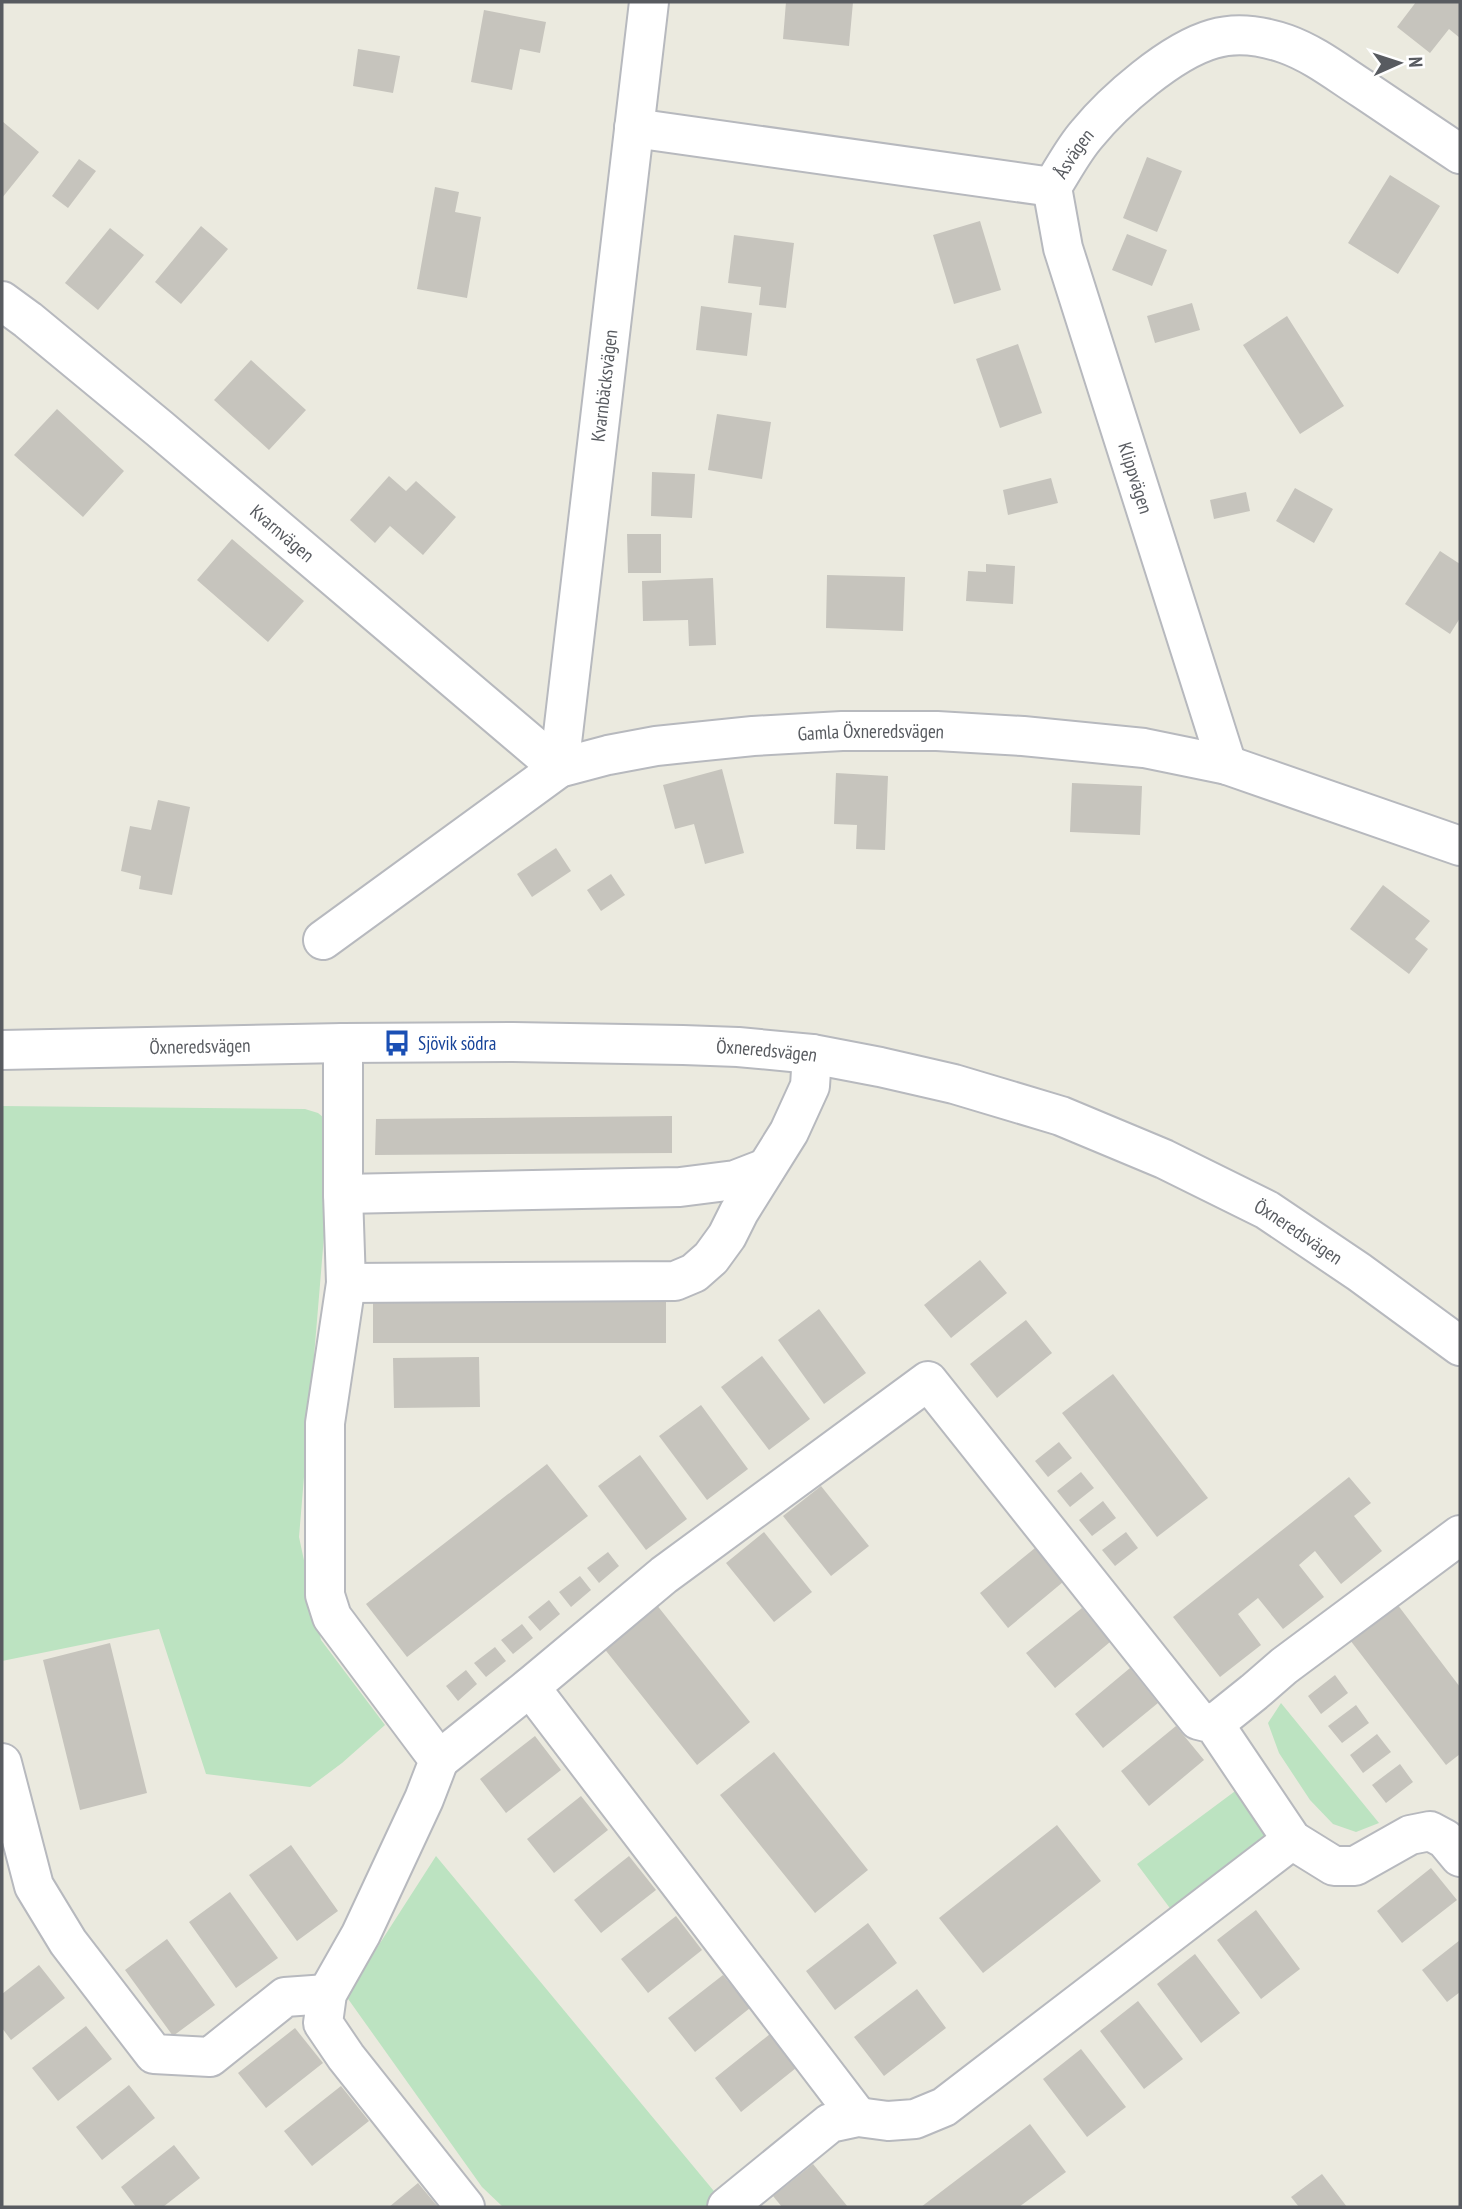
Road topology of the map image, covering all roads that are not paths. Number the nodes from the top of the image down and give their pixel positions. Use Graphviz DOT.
graph roads {
  1 [pos="649,2"];
  2 [pos="634,128"];
  3 [pos="1460,154"];
  4 [pos="1052,187"];
  5 [pos="2,302"];
  6 [pos="1227,765"];
  7 [pos="559,768"];
  8 [pos="1460,846"];
  9 [pos="323,940"];
  10 [pos="343,1043"];
  11 [pos="2,1050"];
  12 [pos="812,1054"];
  13 [pos="766,1168"];
  14 [pos="343,1194"];
  15 [pos="346,1283"];
  16 [pos="1460,1346"];
  17 [pos="1460,1535"];
  18 [pos="530,1688"];
  19 [pos="1213,1724"];
  20 [pos="439,1760"];
  21 [pos="2,1763"];
  22 [pos="1292,1840"];
  23 [pos="1460,1857"];
  24 [pos="327,1994"];
  25 [pos="858,2117"];
  26 [pos="464,2207"];
  27 [pos="727,2207"];
  1 -- 2 [label="street, Kvarnbäcksvägen"];
  2 -- 4 [label="street, Åsvägen"];
  2 -- 7 [label="street, Kvarnbäcksvägen"];
  3 -- 4 [label="street, Åsvägen"];
  4 -- 6 [label="street, Klippvägen"];
  5 -- 7 [label="street, Kvarnvägen"];
  6 -- 7 [label="street, Gamla Öxneredsvägen"];
  6 -- 8 [label="street, Gamla Öxneredsvägen"];
  7 -- 9 [label="street, Gamla Öxneredsvägen"];
  10 -- 11 [label="street, Öxneredsvägen"];
  10 -- 12 [label="street, Öxneredsvägen"];
  10 -- 14 [label="street"];
  12 -- 13 [label="street"];
  12 -- 16 [label="street, Öxneredsvägen"];
  13 -- 14 [label="street"];
  13 -- 15 [label="street"];
  14 -- 15 [label="street"];
  15 -- 20 [label="street"];
  17 -- 19 [label="street"];
  18 -- 19 [label="street"];
  18 -- 20 [label="street"];
  18 -- 25 [label="street"];
  19 -- 22 [label="street"];
  20 -- 24 [label="street"];
  21 -- 24 [label="street"];
  22 -- 23 [label="street"];
  22 -- 25 [label="street"];
  24 -- 26 [label="street"];
  25 -- 27 [label="street"];
}
